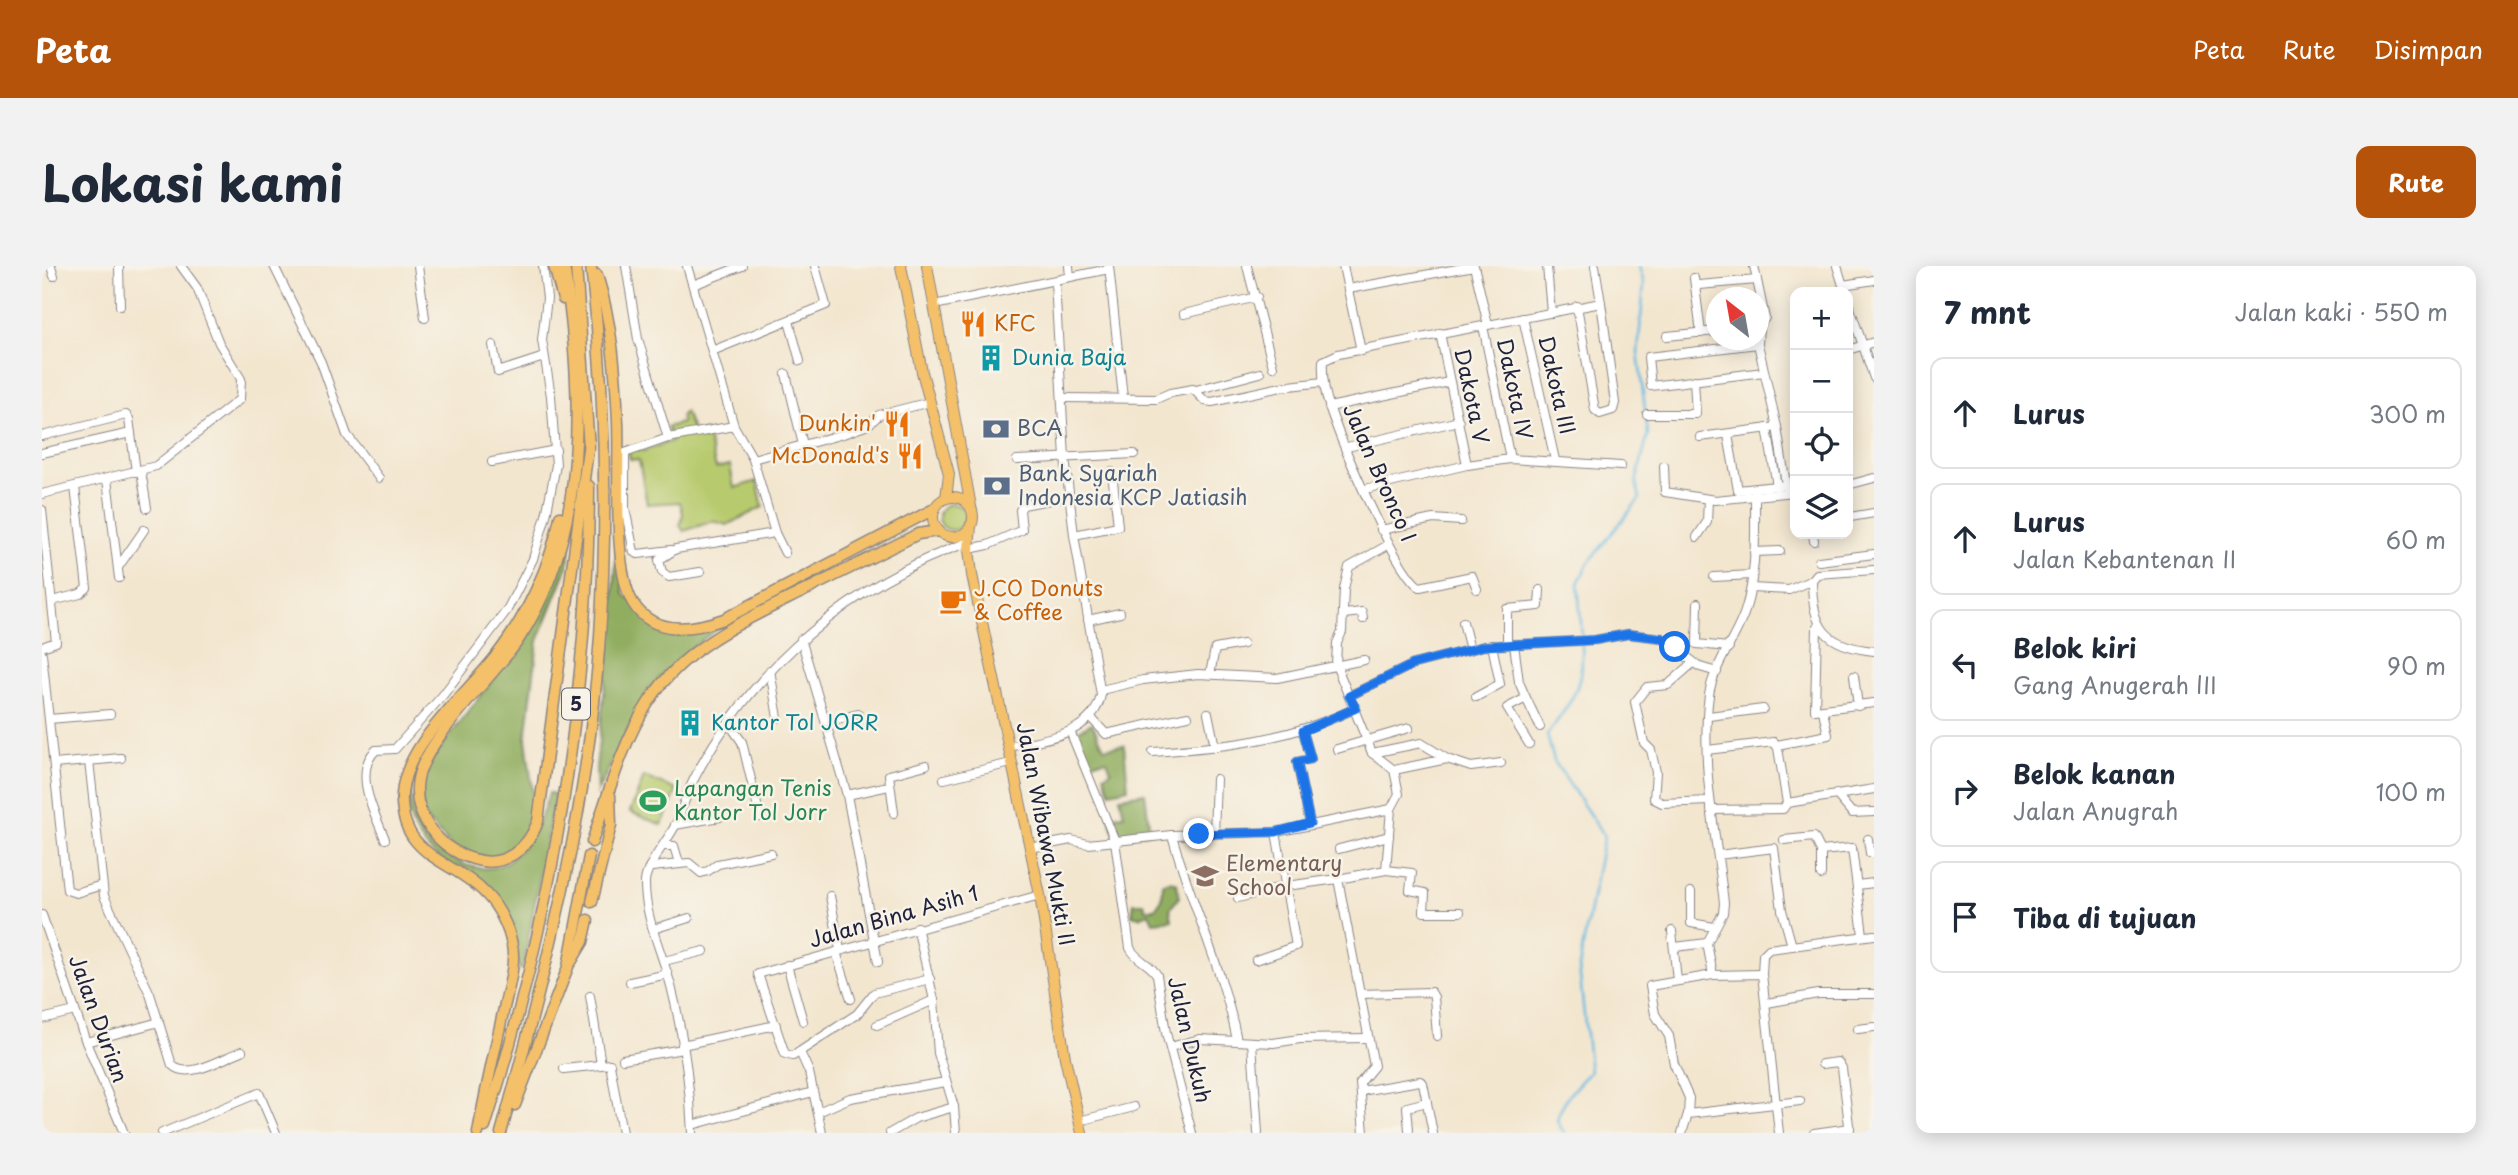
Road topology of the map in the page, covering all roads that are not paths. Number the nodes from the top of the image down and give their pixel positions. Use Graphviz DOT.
graph roads {
  1 [pos="51,266"];
  2 [pos="119,266"];
  3 [pos="181,266"];
  4 [pos="274,266"];
  5 [pos="418,266"];
  6 [pos="543,266"];
  7 [pos="554,266"];
  8 [pos="564,266"];
  9 [pos="576,266"];
  10 [pos="593,266"];
  11 [pos="626,266"];
  12 [pos="687,266"];
  13 [pos="742,266"];
  14 [pos="815,266"];
  15 [pos="901,266"];
  16 [pos="927,266"];
  17 [pos="1069,266"];
  18 [pos="1247,266"];
  19 [pos="1343,266"];
  20 [pos="1547,266"];
  21 [pos="1595,266"];
  22 [pos="1754,266"];
  23 [pos="1837,266"];
  24 [pos="1109,267"];
  25 [pos="54,276"];
  26 [pos="1070,277"];
  27 [pos="1874,280"];
  28 [pos="1757,281"];
  29 [pos="1055,282"];
  30 [pos="693,285"];
  31 [pos="1758,287"];
  32 [pos="1843,287"];
  33 [pos="1851,287"];
  34 [pos="1348,289"];
  35 [pos="1257,297"];
  36 [pos="1601,303"];
  37 [pos="934,305"];
  38 [pos="120,306"];
  39 [pos="1577,306"];
  40 [pos="1551,313"];
  41 [pos="1184,314"];
  42 [pos="425,318"];
  43 [pos="1524,318"];
  44 [pos="1853,319"];
  45 [pos="789,321"];
  46 [pos="1485,326"];
  47 [pos="1706,332"];
  48 [pos="1440,333"];
  49 [pos="1701,333"];
  50 [pos="1667,336"];
  51 [pos="1874,342"];
  52 [pos="493,345"];
  53 [pos="1861,346"];
  54 [pos="1853,348"];
  55 [pos="1707,350"];
  56 [pos="1759,350"];
  57 [pos="712,351"];
  58 [pos="1361,351"];
  59 [pos="544,357"];
  60 [pos="800,361"];
  61 [pos="1273,366"];
  62 [pos="1764,372"];
  63 [pos="786,373"];
  64 [pos="1260,373"];
  65 [pos="1874,378"];
  66 [pos="1694,380"];
  67 [pos="1323,382"];
  68 [pos="1450,382"];
  69 [pos="1196,390"];
  70 [pos="1063,398"];
  71 [pos="1123,398"];
  72 [pos="930,402"];
  73 [pos="1329,407"];
  74 [pos="1647,414"];
  75 [pos="1459,421"];
  76 [pos="734,425"];
  77 [pos="1777,427"];
  78 [pos="1767,428"];
  79 [pos="131,433"];
  80 [pos="1728,435"];
  81 [pos="42,436"];
  82 [pos="1700,437"];
  83 [pos="668,439"];
  84 [pos="589,442"];
  85 [pos="803,444"];
  86 [pos="1347,447"];
  87 [pos="556,450"];
  88 [pos="42,453"];
  89 [pos="1135,454"];
  90 [pos="1065,458"];
  91 [pos="753,459"];
  92 [pos="1510,459"];
  93 [pos="1017,460"];
  94 [pos="1555,460"];
  95 [pos="492,462"];
  96 [pos="1467,465"];
  97 [pos="1621,466"];
  98 [pos="1664,466"];
  99 [pos="139,471"];
  100 [pos="1112,472"];
  101 [pos="379,478"];
  102 [pos="1874,478"];
  103 [pos="107,479"];
  104 [pos="1853,484"];
  105 [pos="75,486"];
  106 [pos="1365,489"];
  107 [pos="1786,489"];
  108 [pos="42,494"];
  109 [pos="1755,495"];
  110 [pos="1070,496"];
  111 [pos="946,498"];
  112 [pos="1708,499"];
  113 [pos="971,507"];
  114 [pos="147,508"];
  115 [pos="934,509"];
  116 [pos="42,510"];
  117 [pos="1874,513"];
  118 [pos="1853,516"];
  119 [pos="1461,521"];
  120 [pos="971,525"];
  121 [pos="144,530"];
  122 [pos="1381,530"];
  123 [pos="938,531"];
  124 [pos="775,533"];
  125 [pos="1074,535"];
  126 [pos="951,537"];
  127 [pos="1697,537"];
  128 [pos="969,545"];
  129 [pos="1388,545"];
  130 [pos="671,550"];
  131 [pos="1780,551"];
  132 [pos="1754,552"];
  133 [pos="785,553"];
  134 [pos="1874,554"];
  135 [pos="1819,561"];
  136 [pos="119,566"];
  137 [pos="1874,570"];
  138 [pos="700,572"];
  139 [pos="1752,575"];
  140 [pos="1714,577"];
  141 [pos="119,578"];
  142 [pos="1812,580"];
  143 [pos="1751,588"];
  144 [pos="1477,589"];
  145 [pos="1540,590"];
  146 [pos="52,601"];
  147 [pos="1698,603"];
  148 [pos="1120,613"];
  149 [pos="1344,614"];
  150 [pos="1363,619"];
  151 [pos="1088,620"];
  152 [pos="1463,622"];
  153 [pos="1818,624"];
  154 [pos="801,639"];
  155 [pos="1243,644"];
  156 [pos="1510,644"];
  157 [pos="1492,645"];
  158 [pos="42,647"];
  159 [pos="1729,647"];
  160 [pos="1470,650"];
  161 [pos="1874,651"];
  162 [pos="42,654"];
  163 [pos="1364,660"];
  164 [pos="1693,663"];
  165 [pos="1336,665"];
  166 [pos="770,670"];
  167 [pos="1717,672"];
  168 [pos="1210,674"];
  169 [pos="1854,676"];
  170 [pos="1101,690"];
  171 [pos="1349,696"];
  172 [pos="1476,696"];
  173 [pos="1526,698"];
  174 [pos="1874,703"];
  175 [pos="1857,706"];
  176 [pos="1356,708"];
  177 [pos="1763,709"];
  178 [pos="1823,710"];
  179 [pos="1208,713"];
  180 [pos="110,715"];
  181 [pos="858,715"];
  182 [pos="1188,716"];
  183 [pos="1709,716"];
  184 [pos="778,718"];
  185 [pos="49,719"];
  186 [pos="1091,719"];
  187 [pos="827,722"];
  188 [pos="730,725"];
  189 [pos="1540,727"];
  190 [pos="1409,728"];
  191 [pos="1070,731"];
  192 [pos="1303,731"];
  193 [pos="1367,740"];
  194 [pos="1529,744"];
  195 [pos="1777,745"];
  196 [pos="1008,747"];
  197 [pos="1215,747"];
  198 [pos="1337,749"];
  199 [pos="1707,751"];
  200 [pos="1153,752"];
  201 [pos="1372,753"];
  202 [pos="121,758"];
  203 [pos="1447,759"];
  204 [pos="89,761"];
  205 [pos="1011,763"];
  206 [pos="1501,763"];
  207 [pos="54,764"];
  208 [pos="926,765"];
  209 [pos="1394,770"];
  210 [pos="944,779"];
  211 [pos="1216,779"];
  212 [pos="889,786"];
  213 [pos="1874,789"];
  214 [pos="609,792"];
  215 [pos="1836,793"];
  216 [pos="847,795"];
  217 [pos="1787,803"];
  218 [pos="1710,805"];
  219 [pos="1391,808"];
  220 [pos="1874,812"];
  221 [pos="894,813"];
  222 [pos="720,817"];
  223 [pos="760,817"];
  224 [pos="1310,823"];
  225 [pos="675,825"];
  226 [pos="1276,832"];
  227 [pos="1214,834"];
  228 [pos="1172,835"];
  229 [pos="1389,836"];
  230 [pos="385,839"];
  231 [pos="1868,839"];
  232 [pos="1784,840"];
  233 [pos="1115,841"];
  234 [pos="592,842"];
  235 [pos="664,846"];
  236 [pos="1030,848"];
  237 [pos="1339,849"];
  238 [pos="1821,850"];
  239 [pos="771,853"];
  240 [pos="1868,853"];
  241 [pos="1718,855"];
  242 [pos="589,856"];
  243 [pos="680,863"];
  244 [pos="652,867"];
  245 [pos="1386,870"];
  246 [pos="1821,875"];
  247 [pos="1338,879"];
  248 [pos="1874,883"];
  249 [pos="102,885"];
  250 [pos="1857,885"];
  251 [pos="1286,886"];
  252 [pos="1691,892"];
  253 [pos="1040,895"];
  254 [pos="830,896"];
  255 [pos="1238,898"];
  256 [pos="592,902"];
  257 [pos="1460,912"];
  258 [pos="42,915"];
  259 [pos="689,918"];
  260 [pos="588,920"];
  261 [pos="917,927"];
  262 [pos="1714,927"];
  263 [pos="653,929"];
  264 [pos="1672,931"];
  265 [pos="1863,935"];
  266 [pos="1874,935"];
  267 [pos="873,941"];
  268 [pos="1707,943"];
  269 [pos="1792,946"];
  270 [pos="1675,947"];
  271 [pos="704,951"];
  272 [pos="838,951"];
  273 [pos="1256,960"];
  274 [pos="664,961"];
  275 [pos="878,962"];
  276 [pos="787,965"];
  277 [pos="568,967"];
  278 [pos="668,974"];
  279 [pos="1762,974"];
  280 [pos="1713,975"];
  281 [pos="930,979"];
  282 [pos="1677,981"];
  283 [pos="630,982"];
  284 [pos="1360,994"];
  285 [pos="1874,994"];
  286 [pos="590,996"];
  287 [pos="850,999"];
  288 [pos="934,1000"];
  289 [pos="1767,1003"];
  290 [pos="75,1011"];
  291 [pos="42,1019"];
  292 [pos="803,1021"];
  293 [pos="159,1022"];
  294 [pos="776,1025"];
  295 [pos="877,1025"];
  296 [pos="1874,1027"];
  297 [pos="1858,1029"];
  298 [pos="1437,1036"];
  299 [pos="1368,1038"];
  300 [pos="1237,1040"];
  301 [pos="86,1042"];
  302 [pos="1252,1042"];
  303 [pos="683,1047"];
  304 [pos="1170,1047"];
  305 [pos="242,1051"];
  306 [pos="800,1052"];
  307 [pos="623,1059"];
  308 [pos="601,1064"];
  309 [pos="1822,1065"];
  310 [pos="564,1069"];
  311 [pos="946,1082"];
  312 [pos="1361,1091"];
  313 [pos="813,1092"];
  314 [pos="1800,1101"];
  315 [pos="1427,1102"];
  316 [pos="1774,1104"];
  317 [pos="954,1107"];
  318 [pos="1135,1107"];
  319 [pos="818,1112"];
  320 [pos="1688,1114"];
  321 [pos="1079,1121"];
  322 [pos="691,1130"];
  323 [pos="1409,1130"];
  324 [pos="1850,1130"];
  325 [pos="122,1133"];
  326 [pos="162,1133"];
  327 [pos="276,1133"];
  328 [pos="481,1133"];
  329 [pos="502,1133"];
  330 [pos="622,1133"];
  331 [pos="822,1133"];
  332 [pos="890,1133"];
  333 [pos="956,1133"];
  334 [pos="1082,1133"];
  335 [pos="1192,1133"];
  336 [pos="1258,1133"];
  337 [pos="1364,1133"];
  338 [pos="1433,1133"];
  339 [pos="1682,1133"];
  340 [pos="1779,1133"];
  341 [pos="1814,1133"];
  1 -- 25 [label="street"];
  2 -- 38 [label="street"];
  3 -- 99 [label="street"];
  4 -- 101 [label="street"];
  5 -- 42 [label="street"];
  6 -- 59 [label="street"];
  7 -- 328 [label="highway"];
  8 -- 84 [label="highway"];
  9 -- 84 [label="highway, 5"];
  10 -- 115 [label="highway"];
  10 -- 329 [label="highway, 5"];
  11 -- 83 [label="street"];
  12 -- 30 [label="street"];
  13 -- 30 [label="street"];
  14 -- 45 [label="street"];
  15 -- 72 [label="main road"];
  16 -- 37 [label="main road"];
  17 -- 26 [label="street"];
  18 -- 35 [label="street"];
  19 -- 34 [label="street"];
  20 -- 40 [label="street"];
  21 -- 36 [label="street"];
  22 -- 28 [label="street"];
  23 -- 32 [label="street"];
  24 -- 26 [label="street"];
  24 -- 71 [label="street"];
  26 -- 29 [label="street"];
  27 -- 33 [label="street"];
  28 -- 31 [label="street"];
  28 -- 49 [label="street"];
  29 -- 37 [label="street"];
  29 -- 70 [label="street"];
  30 -- 57 [label="street"];
  34 -- 46 [label="street, Dakota IV"];
  34 -- 58 [label="street"];
  35 -- 41 [label="street"];
  35 -- 61 [label="street"];
  36 -- 39 [label="street"];
  36 -- 39 [label="street"];
  37 -- 113 [label="main road"];
  39 -- 40 [label="street"];
  40 -- 43 [label="street"];
  43 -- 46 [label="street"];
  43 -- 94 [label="street, Dakota III"];
  44 -- 53 [label="street"];
  45 -- 57 [label="street"];
  45 -- 60 [label="street"];
  46 -- 48 [label="street"];
  46 -- 92 [label="street, Dakota IV"];
  47 -- 49 [label="street"];
  48 -- 58 [label="street"];
  48 -- 68 [label="street, Dakota V"];
  49 -- 50 [label="street"];
  51 -- 53 [label="street"];
  52 -- 59 [label="street"];
  53 -- 54 [label="street"];
  53 -- 65 [label="street"];
  55 -- 66 [label="street"];
  56 -- 62 [label="street"];
  57 -- 76 [label="street"];
  58 -- 67 [label="street"];
  59 -- 87 [label="street"];
  62 -- 66 [label="street"];
  62 -- 77 [label="street"];
  63 -- 85 [label="street"];
  64 -- 69 [label="street"];
  66 -- 74 [label="street"];
  67 -- 69 [label="street"];
  67 -- 73 [label="street, Jalan Bronco I"];
  68 -- 73 [label="street"];
  68 -- 75 [label="street, Dakota V"];
  69 -- 71 [label="street"];
  70 -- 71 [label="street"];
  70 -- 90 [label="street"];
  72 -- 85 [label="street"];
  72 -- 111 [label="main road"];
  73 -- 86 [label="street, Jalan Bronco I"];
  75 -- 86 [label="street"];
  75 -- 96 [label="street, Dakota V"];
  76 -- 83 [label="street"];
  76 -- 91 [label="street"];
  77 -- 78 [label="street"];
  77 -- 107 [label="street"];
  78 -- 80 [label="street"];
  78 -- 107 [label="street"];
  79 -- 81 [label="street"];
  79 -- 88 [label="street"];
  79 -- 99 [label="street"];
  80 -- 82 [label="street"];
  80 -- 107 [label="street"];
  83 -- 130 [label="street"];
  84 -- 328 [label="highway, 5"];
  85 -- 91 [label="street"];
  86 -- 106 [label="street, Jalan Bronco I"];
  87 -- 95 [label="street"];
  87 -- 230 [label="street"];
  89 -- 90 [label="street"];
  90 -- 93 [label="street"];
  90 -- 110 [label="street"];
  91 -- 124 [label="street"];
  92 -- 94 [label="street"];
  92 -- 96 [label="street"];
  94 -- 97 [label="street"];
  96 -- 106 [label="street"];
  98 -- 112 [label="street"];
  99 -- 103 [label="street"];
  99 -- 114 [label="street"];
  100 -- 125 [label="street"];
  102 -- 104 [label="street"];
  103 -- 105 [label="street"];
  103 -- 136 [label="street"];
  105 -- 108 [label="street"];
  105 -- 146 [label="street"];
  106 -- 122 [label="street, Jalan Bronco I"];
  107 -- 109 [label="street"];
  109 -- 112 [label="street"];
  109 -- 132 [label="street"];
  110 -- 125 [label="street"];
  110 -- 128 [label="street"];
  111 -- 113 [label="main road"];
  111 -- 115 [label="main road"];
  112 -- 127 [label="street"];
  113 -- 120 [label="main road"];
  115 -- 123 [label="main road"];
  116 -- 146 [label="street"];
  117 -- 118 [label="street"];
  119 -- 122 [label="street"];
  120 -- 126 [label="main road"];
  120 -- 128 [label="main road, Jalan Wibawa Mukti II"];
  121 -- 136 [label="street"];
  122 -- 129 [label="street, Jalan Bronco I"];
  123 -- 126 [label="main road"];
  123 -- 214 [label="highway"];
  124 -- 130 [label="street"];
  124 -- 133 [label="street"];
  125 -- 151 [label="street"];
  126 -- 128 [label="main road"];
  128 -- 154 [label="street"];
  128 -- 196 [label="main road, Jalan Wibawa Mukti II"];
  129 -- 144 [label="street, Jalan Bronco I"];
  129 -- 149 [label="street"];
  130 -- 138 [label="street"];
  131 -- 132 [label="street"];
  132 -- 139 [label="street"];
  134 -- 135 [label="street"];
  136 -- 141 [label="street"];
  137 -- 142 [label="street"];
  139 -- 140 [label="street"];
  139 -- 143 [label="street"];
  142 -- 143 [label="street"];
  142 -- 153 [label="street"];
  143 -- 159 [label="street"];
  145 -- 156 [label="street"];
  146 -- 158 [label="street"];
  147 -- 159 [label="street"];
  148 -- 151 [label="street"];
  149 -- 150 [label="street"];
  149 -- 165 [label="street"];
  151 -- 170 [label="street"];
  152 -- 160 [label="street"];
  153 -- 161 [label="street"];
  153 -- 178 [label="street"];
  154 -- 166 [label="street"];
  154 -- 187 [label="street"];
  155 -- 168 [label="street"];
  156 -- 157 [label="street"];
  156 -- 164 [label="street"];
  156 -- 173 [label="street"];
  157 -- 160 [label="street"];
  157 -- 172 [label="street"];
  159 -- 167 [label="street"];
  160 -- 171 [label="street"];
  162 -- 185 [label="street"];
  163 -- 165 [label="street"];
  164 -- 167 [label="street"];
  164 -- 218 [label="street"];
  165 -- 168 [label="street"];
  165 -- 171 [label="street"];
  166 -- 184 [label="street"];
  166 -- 188 [label="street"];
  167 -- 183 [label="street"];
  168 -- 170 [label="street"];
  169 -- 175 [label="street"];
  170 -- 186 [label="street"];
  171 -- 176 [label="street"];
  173 -- 189 [label="street"];
  173 -- 194 [label="street"];
  174 -- 175 [label="street"];
  175 -- 178 [label="street"];
  176 -- 192 [label="street"];
  176 -- 193 [label="street"];
  177 -- 183 [label="street"];
  178 -- 195 [label="street"];
  179 -- 197 [label="street"];
  180 -- 185 [label="street"];
  181 -- 187 [label="street"];
  182 -- 186 [label="street"];
  183 -- 199 [label="street"];
  185 -- 207 [label="street"];
  186 -- 191 [label="street"];
  187 -- 216 [label="street"];
  188 -- 223 [label="street"];
  188 -- 225 [label="street"];
  190 -- 193 [label="street"];
  191 -- 196 [label="street"];
  191 -- 233 [label="street, Jalan Dukuh"];
  192 -- 197 [label="street"];
  192 -- 224 [label="street"];
  193 -- 198 [label="street"];
  193 -- 201 [label="street"];
  195 -- 199 [label="street"];
  195 -- 217 [label="street"];
  196 -- 205 [label="main road, Jalan Wibawa Mukti II"];
  197 -- 200 [label="street"];
  199 -- 218 [label="street"];
  201 -- 203 [label="street"];
  201 -- 209 [label="street"];
  202 -- 204 [label="street"];
  203 -- 206 [label="street"];
  203 -- 209 [label="street"];
  204 -- 207 [label="street"];
  204 -- 249 [label="street"];
  205 -- 210 [label="street"];
  205 -- 236 [label="main road, Jalan Wibawa Mukti II"];
  207 -- 249 [label="street"];
  208 -- 212 [label="street"];
  209 -- 219 [label="street"];
  211 -- 227 [label="street"];
  212 -- 216 [label="street"];
  212 -- 221 [label="street"];
  213 -- 215 [label="street"];
  214 -- 234 [label="highway"];
  214 -- 256 [label="highway"];
  215 -- 217 [label="street"];
  215 -- 220 [label="street"];
  216 -- 267 [label="street"];
  217 -- 218 [label="street"];
  218 -- 241 [label="street"];
  219 -- 224 [label="street"];
  219 -- 229 [label="street"];
  222 -- 225 [label="street"];
  224 -- 226 [label="street"];
  225 -- 235 [label="street"];
  226 -- 227 [label="street"];
  226 -- 251 [label="street"];
  227 -- 228 [label="street"];
  228 -- 233 [label="street"];
  228 -- 300 [label="street"];
  229 -- 237 [label="street"];
  229 -- 245 [label="street"];
  231 -- 240 [label="street"];
  232 -- 238 [label="street"];
  233 -- 236 [label="street"];
  233 -- 304 [label="street, Jalan Dukuh"];
  235 -- 243 [label="street"];
  235 -- 244 [label="street"];
  236 -- 253 [label="main road, Jalan Wibawa Mukti II"];
  238 -- 246 [label="street"];
  238 -- 250 [label="street"];
  239 -- 243 [label="street"];
  241 -- 262 [label="street"];
  241 -- 269 [label="street"];
  242 -- 277 [label="highway"];
  243 -- 244 [label="street"];
  244 -- 263 [label="street"];
  245 -- 247 [label="street"];
  245 -- 257 [label="street"];
  247 -- 251 [label="street"];
  247 -- 284 [label="street"];
  248 -- 250 [label="street"];
  249 -- 293 [label="street"];
  250 -- 265 [label="street"];
  251 -- 255 [label="street"];
  251 -- 273 [label="street"];
  252 -- 262 [label="street"];
  253 -- 261 [label="street, Jalan Bina Asih 1"];
  253 -- 321 [label="main road, Jalan Wibawa Mukti II"];
  254 -- 272 [label="street"];
  258 -- 290 [label="street, Jalan Durian"];
  259 -- 263 [label="street"];
  260 -- 277 [label="highway"];
  261 -- 267 [label="street, Jalan Bina Asih 1"];
  261 -- 281 [label="street"];
  262 -- 268 [label="street"];
  263 -- 274 [label="street"];
  264 -- 270 [label="street"];
  265 -- 266 [label="street"];
  265 -- 269 [label="street"];
  267 -- 272 [label="street, Jalan Bina Asih 1"];
  267 -- 275 [label="street"];
  268 -- 270 [label="street"];
  268 -- 280 [label="street"];
  269 -- 279 [label="street"];
  270 -- 282 [label="street"];
  271 -- 274 [label="street"];
  272 -- 276 [label="street, Jalan Bina Asih 1"];
  272 -- 287 [label="street"];
  274 -- 278 [label="street"];
  276 -- 292 [label="street"];
  276 -- 294 [label="street, Jalan Bina Asih 1"];
  277 -- 329 [label="highway"];
  278 -- 283 [label="street"];
  278 -- 303 [label="street"];
  279 -- 280 [label="street"];
  279 -- 289 [label="street"];
  280 -- 282 [label="street"];
  281 -- 288 [label="street"];
  281 -- 306 [label="street"];
  282 -- 320 [label="street"];
  284 -- 298 [label="street"];
  284 -- 299 [label="street"];
  285 -- 289 [label="street"];
  286 -- 308 [label="street"];
  288 -- 295 [label="street"];
  288 -- 311 [label="street"];
  289 -- 316 [label="street"];
  290 -- 291 [label="street"];
  290 -- 301 [label="street, Jalan Durian"];
  293 -- 301 [label="street"];
  293 -- 305 [label="street"];
  294 -- 303 [label="street"];
  294 -- 306 [label="street"];
  296 -- 297 [label="street"];
  299 -- 302 [label="street"];
  299 -- 312 [label="street"];
  300 -- 302 [label="street"];
  300 -- 304 [label="street"];
  301 -- 325 [label="street, Jalan Durian"];
  302 -- 336 [label="street"];
  303 -- 307 [label="street"];
  303 -- 322 [label="street"];
  304 -- 335 [label="street, Jalan Dukuh"];
  306 -- 313 [label="street"];
  308 -- 310 [label="street"];
  308 -- 330 [label="street"];
  309 -- 324 [label="street"];
  311 -- 317 [label="street"];
  311 -- 319 [label="street"];
  312 -- 315 [label="street"];
  312 -- 337 [label="street"];
  313 -- 319 [label="street"];
  313 -- 322 [label="street"];
  314 -- 316 [label="street"];
  315 -- 323 [label="street"];
  315 -- 338 [label="street"];
  316 -- 320 [label="street"];
  316 -- 340 [label="street"];
  317 -- 332 [label="street"];
  317 -- 333 [label="street"];
  318 -- 321 [label="street"];
  319 -- 331 [label="street"];
  320 -- 339 [label="street"];
  321 -- 334 [label="main road, Jalan Wibawa Mukti II"];
  324 -- 341 [label="street"];
  326 -- 327 [label="street"];
}
